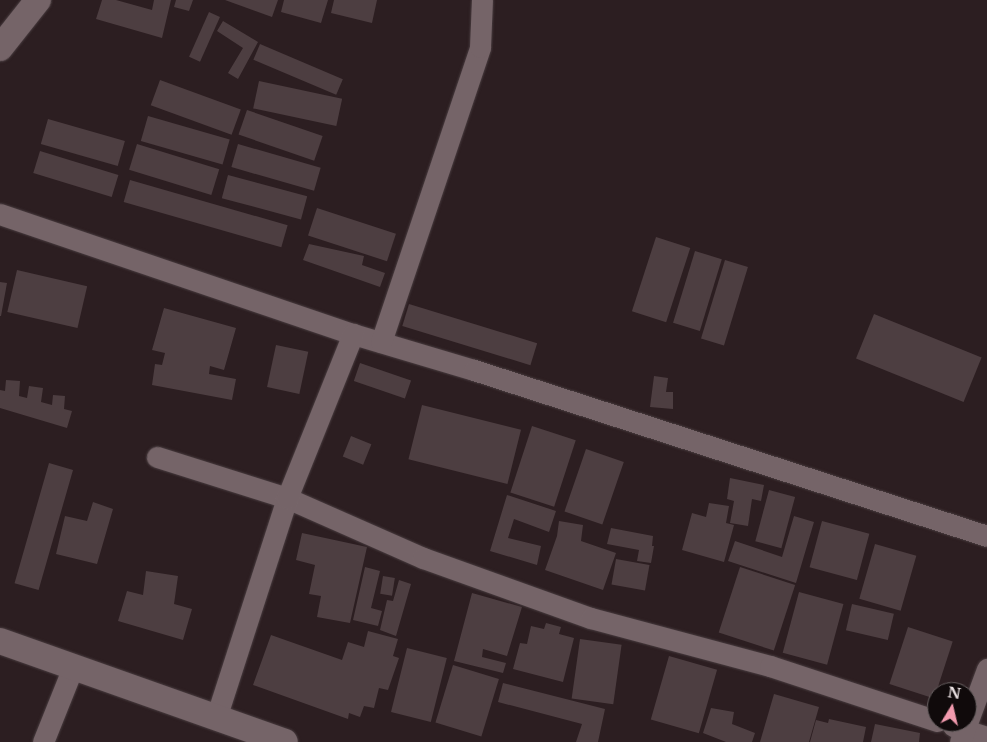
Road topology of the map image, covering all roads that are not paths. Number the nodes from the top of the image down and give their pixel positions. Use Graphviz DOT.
graph roads {
  1 [pos="38,0"];
  2 [pos="482,0"];
  3 [pos="0,48"];
  4 [pos="0,214"];
  5 [pos="353,334"];
  6 [pos="381,342"];
  7 [pos="157,456"];
  8 [pos="287,498"];
  9 [pos="987,536"];
  10 [pos="0,641"];
  11 [pos="73,667"];
  12 [pos="987,669"];
  13 [pos="927,717"];
  14 [pos="216,718"];
  15 [pos="963,736"];
  16 [pos="987,737"];
  17 [pos="42,741"];
  18 [pos="285,742"];
  1 -- 3 [label="street"];
  2 -- 6 [label="street"];
  4 -- 5 [label="street"];
  5 -- 6 [label="street"];
  5 -- 8 [label="street"];
  6 -- 9 [label="street"];
  7 -- 8 [label="street"];
  8 -- 13 [label="street"];
  8 -- 14 [label="street"];
  10 -- 11 [label="street"];
  11 -- 14 [label="street"];
  11 -- 17 [label="street"];
  12 -- 15 [label="street"];
  14 -- 18 [label="street"];
  15 -- 16 [label="street"];
}
